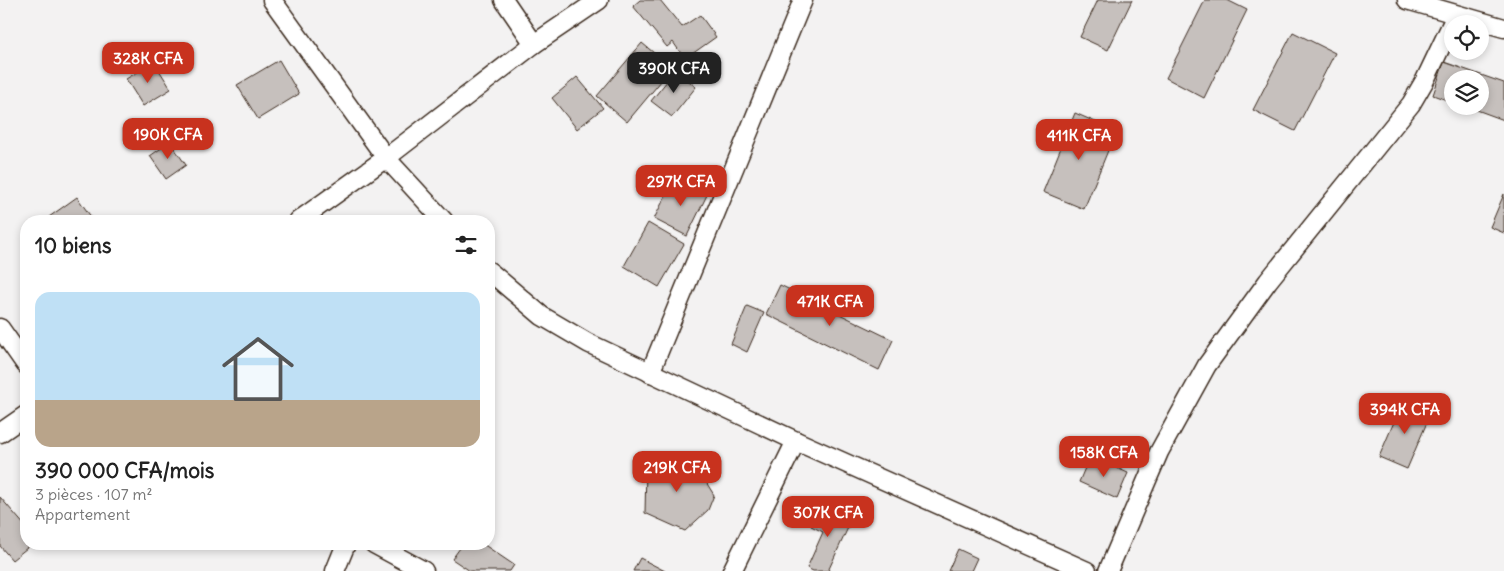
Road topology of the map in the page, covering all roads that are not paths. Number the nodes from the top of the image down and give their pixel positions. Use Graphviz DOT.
graph roads {
  1 [pos="272,0"];
  2 [pos="504,0"];
  3 [pos="600,0"];
  4 [pos="804,0"];
  5 [pos="1407,0"];
  6 [pos="1426,3"];
  7 [pos="1456,15"];
  8 [pos="1489,24"];
  9 [pos="1504,28"];
  10 [pos="1444,40"];
  11 [pos="534,44"];
  12 [pos="386,158"];
  13 [pos="306,215"];
  14 [pos="438,215"];
  15 [pos="495,276"];
  16 [pos="0,328"];
  17 [pos="20,356"];
  18 [pos="650,373"];
  19 [pos="20,419"];
  20 [pos="0,433"];
  21 [pos="796,441"];
  22 [pos="344,550"];
  23 [pos="385,550"];
  24 [pos="335,571"];
  25 [pos="424,571"];
  26 [pos="732,571"];
  27 [pos="1086,571"];
  28 [pos="1108,571"];
  1 -- 12 [label="street"];
  2 -- 11 [label="street"];
  3 -- 11 [label="street"];
  4 -- 18 [label="street"];
  5 -- 6 [label="street"];
  6 -- 7 [label="street"];
  8 -- 9 [label="street"];
  10 -- 28 [label="street"];
  11 -- 12 [label="street"];
  12 -- 13 [label="street"];
  12 -- 14 [label="street"];
  15 -- 18 [label="street"];
  16 -- 17 [label="street"];
  18 -- 21 [label="street"];
  19 -- 20 [label="street"];
  21 -- 26 [label="street"];
  21 -- 27 [label="street"];
  22 -- 24 [label="street"];
  23 -- 25 [label="street"];
}
